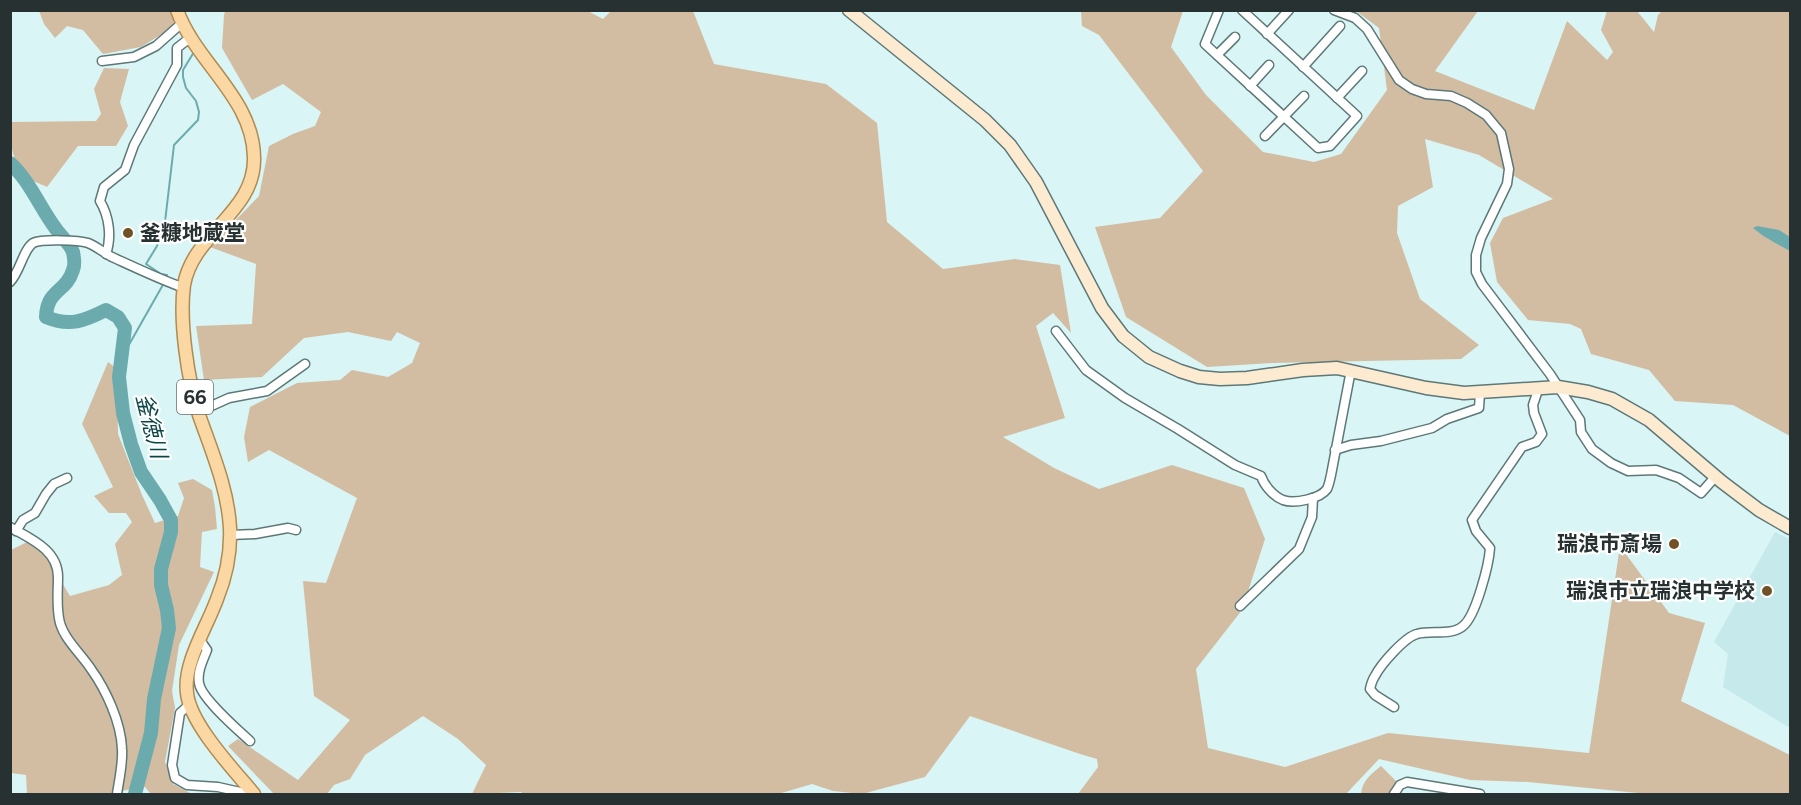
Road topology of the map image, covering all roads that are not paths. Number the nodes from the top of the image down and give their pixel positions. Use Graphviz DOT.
graph roads {
  1 [pos="177,10"];
  2 [pos="849,10"];
  3 [pos="1219,10"];
  4 [pos="1242,10"];
  5 [pos="1289,10"];
  6 [pos="1334,10"];
  7 [pos="183,23"];
  8 [pos="1340,26"];
  9 [pos="1267,34"];
  10 [pos="191,37"];
  11 [pos="1234,37"];
  12 [pos="1217,54"];
  13 [pos="102,61"];
  14 [pos="1269,65"];
  15 [pos="1303,67"];
  16 [pos="1362,71"];
  17 [pos="1250,86"];
  18 [pos="1304,96"];
  19 [pos="1337,98"];
  20 [pos="1284,117"];
  21 [pos="1265,136"];
  22 [pos="106,254"];
  23 [pos="10,282"];
  24 [pos="184,288"];
  25 [pos="1056,331"];
  26 [pos="305,364"];
  27 [pos="1351,370"];
  28 [pos="1539,387"];
  29 [pos="1558,387"];
  30 [pos="1480,392"];
  31 [pos="198,412"];
  32 [pos="1335,450"];
  33 [pos="1716,476"];
  34 [pos="67,478"];
  35 [pos="1313,498"];
  36 [pos="1791,528"];
  37 [pos="13,529"];
  38 [pos="296,530"];
  39 [pos="230,535"];
  40 [pos="1240,606"];
  41 [pos="200,640"];
  42 [pos="189,705"];
  43 [pos="1394,707"];
  44 [pos="250,741"];
  45 [pos="1440,791"];
  46 [pos="117,795"];
  47 [pos="251,795"];
  48 [pos="1394,795"];
  49 [pos="1480,795"];
  1 -- 7 [label="main road, 66"];
  2 -- 27 [label="street"];
  3 -- 12 [label="street"];
  4 -- 9 [label="street"];
  5 -- 9 [label="street"];
  6 -- 29 [label="street"];
  7 -- 10 [label="main road, 66"];
  7 -- 13 [label="street"];
  8 -- 15 [label="street"];
  9 -- 15 [label="street"];
  10 -- 22 [label="street"];
  10 -- 24 [label="main road, 66"];
  11 -- 12 [label="street"];
  12 -- 17 [label="street"];
  14 -- 17 [label="street"];
  15 -- 19 [label="street"];
  16 -- 19 [label="street"];
  17 -- 20 [label="street"];
  18 -- 20 [label="street"];
  19 -- 20 [label="street"];
  20 -- 21 [label="street"];
  22 -- 23 [label="street"];
  22 -- 24 [label="street"];
  24 -- 31 [label="main road, 66"];
  25 -- 35 [label="street"];
  26 -- 31 [label="street"];
  27 -- 30 [label="street"];
  27 -- 32 [label="street"];
  28 -- 29 [label="street"];
  28 -- 30 [label="street"];
  28 -- 43 [label="street"];
  29 -- 33 [label="street"];
  29 -- 33 [label="street"];
  30 -- 32 [label="street"];
  31 -- 39 [label="main road, 66"];
  32 -- 35 [label="street"];
  33 -- 36 [label="street"];
  34 -- 37 [label="street"];
  35 -- 40 [label="street"];
  37 -- 46 [label="street"];
  38 -- 39 [label="street"];
  39 -- 41 [label="main road, 66"];
  41 -- 42 [label="main road, 66"];
  41 -- 44 [label="street"];
  42 -- 47 [label="main road, 66"];
  42 -- 47 [label="street"];
  45 -- 48 [label="street"];
  45 -- 49 [label="street"];
}
